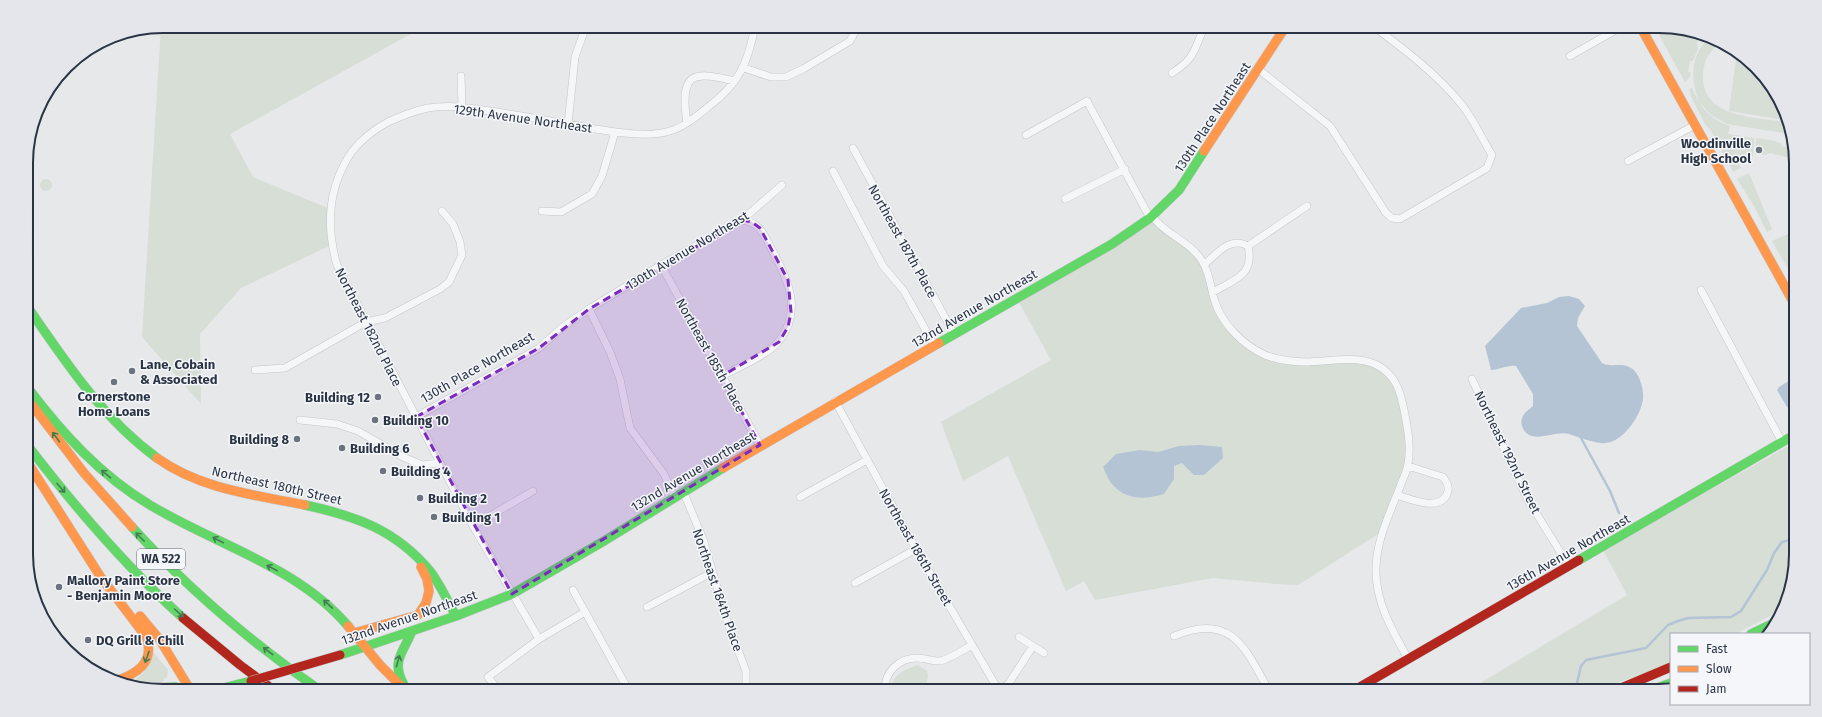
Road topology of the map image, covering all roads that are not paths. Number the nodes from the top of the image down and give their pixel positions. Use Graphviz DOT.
graph roads {
  1 [pos="584,33"];
  2 [pos="753,33"];
  3 [pos="854,33"];
  4 [pos="1202,33"];
  5 [pos="1281,33"];
  6 [pos="1383,33"];
  7 [pos="1611,33"];
  8 [pos="1644,33"];
  9 [pos="1570,56"];
  10 [pos="744,68"];
  11 [pos="1258,69"];
  12 [pos="1172,74"];
  13 [pos="461,76"];
  14 [pos="734,81"];
  15 [pos="462,107"];
  16 [pos="687,123"];
  17 [pos="568,124"];
  18 [pos="1695,125"];
  19 [pos="614,132"];
  20 [pos="1026,135"];
  21 [pos="853,148"];
  22 [pos="1628,162"];
  23 [pos="1125,169"];
  24 [pos="833,171"];
  25 [pos="782,185"];
  26 [pos="1066,199"];
  27 [pos="1307,206"];
  28 [pos="442,211"];
  29 [pos="542,211"];
  30 [pos="1151,217"];
  31 [pos="742,220"];
  32 [pos="330,225"];
  33 [pos="1248,246"];
  34 [pos="1205,264"];
  35 [pos="661,265"];
  36 [pos="1701,290"];
  37 [pos="1213,292"];
  38 [pos="1789,294"];
  39 [pos="589,309"];
  40 [pos="33,315"];
  41 [pos="366,322"];
  42 [pos="954,334"];
  43 [pos="934,345"];
  44 [pos="255,370"];
  45 [pos="722,376"];
  46 [pos="1472,379"];
  47 [pos="33,394"];
  48 [pos="835,402"];
  49 [pos="33,406"];
  50 [pos="416,417"];
  51 [pos="300,420"];
  52 [pos="1789,438"];
  53 [pos="1782,442"];
  54 [pos="760,445"];
  55 [pos="33,453"];
  56 [pos="867,460"];
  57 [pos="440,463"];
  58 [pos="1408,466"];
  59 [pos="33,471"];
  60 [pos="533,491"];
  61 [pos="683,491"];
  62 [pos="1397,495"];
  63 [pos="674,496"];
  64 [pos="800,497"];
  65 [pos="473,526"];
  66 [pos="916,549"];
  67 [pos="410,550"];
  68 [pos="88,554"];
  69 [pos="1569,566"];
  70 [pos="711,573"];
  71 [pos="855,583"];
  72 [pos="573,590"];
  73 [pos="512,594"];
  74 [pos="647,607"];
  75 [pos="585,612"];
  76 [pos="456,616"];
  77 [pos="1767,626"];
  78 [pos="412,631"];
  79 [pos="354,633"];
  80 [pos="1753,633"];
  81 [pos="1174,636"];
  82 [pos="1019,637"];
  83 [pos="539,639"];
  84 [pos="972,645"];
  85 [pos="1032,646"];
  86 [pos="364,647"];
  87 [pos="1044,653"];
  88 [pos="1408,659"];
  89 [pos="1670,668"];
  90 [pos="125,678"];
  91 [pos="187,684"];
  92 [pos="238,684"];
  93 [pos="265,684"];
  94 [pos="312,684"];
  95 [pos="400,684"];
  96 [pos="403,684"];
  97 [pos="494,684"];
  98 [pos="625,684"];
  99 [pos="746,684"];
  100 [pos="884,684"];
  101 [pos="996,684"];
  102 [pos="1008,684"];
  103 [pos="1265,684"];
  104 [pos="1365,684"];
  105 [pos="1631,684"];
  1 -- 17 [label="street"];
  2 -- 10 [label="street, 129th Avenue Northeast"];
  3 -- 10 [label="street"];
  4 -- 12 [label="street"];
  5 -- 11 [label="main road, 130th Place Northeast"];
  6 -- 11 [label="street"];
  7 -- 9 [label="street"];
  8 -- 18 [label="main road"];
  10 -- 14 [label="street, 129th Avenue Northeast"];
  11 -- 30 [label="main road, 130th Place Northeast"];
  13 -- 15 [label="street"];
  14 -- 16 [label="street, 129th Avenue Northeast"];
  14 -- 16 [label="street"];
  15 -- 17 [label="street, 129th Avenue Northeast"];
  15 -- 32 [label="street, 129th Avenue Northeast"];
  16 -- 19 [label="street, 129th Avenue Northeast"];
  17 -- 19 [label="street, 129th Avenue Northeast"];
  18 -- 22 [label="street"];
  18 -- 38 [label="main road"];
  19 -- 29 [label="street"];
  20 -- 23 [label="street"];
  21 -- 42 [label="street, Northeast 187th Place"];
  23 -- 26 [label="street"];
  23 -- 30 [label="street"];
  24 -- 43 [label="street"];
  25 -- 31 [label="street, 130th Avenue Northeast"];
  27 -- 33 [label="street"];
  28 -- 41 [label="street"];
  30 -- 34 [label="street"];
  30 -- 42 [label="main road, 132nd Avenue Northeast"];
  31 -- 35 [label="street, 130th Avenue Northeast"];
  31 -- 45 [label="street"];
  32 -- 41 [label="street, Northeast 182nd Place"];
  33 -- 34 [label="street"];
  33 -- 37 [label="street"];
  34 -- 37 [label="street"];
  35 -- 39 [label="street, 130th Avenue Northeast"];
  35 -- 45 [label="street, Northeast 185th Place"];
  36 -- 53 [label="street"];
  37 -- 58 [label="street"];
  39 -- 50 [label="street, 130th Place Northeast"];
  39 -- 63 [label="street"];
  40 -- 67 [label="main road, Northeast 180th Street"];
  41 -- 44 [label="street"];
  41 -- 50 [label="street, Northeast 182nd Place"];
  42 -- 43 [label="main road, 132nd Avenue Northeast"];
  43 -- 48 [label="main road, 132nd Avenue Northeast"];
  45 -- 54 [label="street, Northeast 185th Place"];
  46 -- 69 [label="street, Northeast 192nd Street"];
  79 -- 47 [label="main road, one-way"];
  48 -- 54 [label="main road, 132nd Avenue Northeast"];
  48 -- 56 [label="street, Northeast 186th Street"];
  94 -- 49 [label="main road, WA 522, one-way"];
  50 -- 57 [label="street, Northeast 182nd Place"];
  51 -- 57 [label="street"];
  52 -- 53 [label="main road, 136th Avenue Northeast"];
  53 -- 69 [label="main road, 136th Avenue Northeast"];
  54 -- 61 [label="main road, 132nd Avenue Northeast"];
  55 -- 93 [label="main road, WA 522, one-way"];
  56 -- 64 [label="street"];
  56 -- 66 [label="street, Northeast 186th Street"];
  57 -- 65 [label="street, Northeast 182nd Place"];
  58 -- 62 [label="street"];
  58 -- 62 [label="street"];
  59 -- 68 [label="main road"];
  60 -- 65 [label="street"];
  61 -- 63 [label="main road, 132nd Avenue Northeast"];
  61 -- 70 [label="street, Northeast 184th Place"];
  62 -- 88 [label="street"];
  63 -- 73 [label="main road, 132nd Avenue Northeast"];
  65 -- 73 [label="street, Northeast 182nd Place"];
  66 -- 71 [label="street"];
  66 -- 84 [label="street, Northeast 186th Street"];
  67 -- 76 [label="main road, Northeast 180th Street"];
  67 -- 79 [label="main road"];
  68 -- 90 [label="main road, one-way"];
  68 -- 91 [label="main road"];
  69 -- 88 [label="main road, 136th Avenue Northeast"];
  70 -- 74 [label="street"];
  70 -- 99 [label="street, Northeast 184th Place"];
  72 -- 75 [label="street"];
  73 -- 76 [label="main road, 132nd Avenue Northeast"];
  73 -- 83 [label="street, Northeast 182nd Place"];
  75 -- 83 [label="street"];
  75 -- 98 [label="street"];
  76 -- 78 [label="main road, 132nd Avenue Northeast"];
  77 -- 80 [label="main road"];
  78 -- 86 [label="main road, 132nd Avenue Northeast"];
  96 -- 78 [label="main road, one-way"];
  79 -- 86 [label="main road"];
  81 -- 103 [label="street"];
  82 -- 85 [label="street"];
  83 -- 97 [label="street"];
  84 -- 100 [label="street"];
  84 -- 101 [label="street, Northeast 186th Street"];
  85 -- 87 [label="street"];
  85 -- 102 [label="street"];
  86 -- 92 [label="main road, 132nd Avenue Northeast, bridge"];
  86 -- 95 [label="main road"];
  88 -- 104 [label="main road, 136th Avenue Northeast"];
  89 -- 105 [label="main road"];
}
